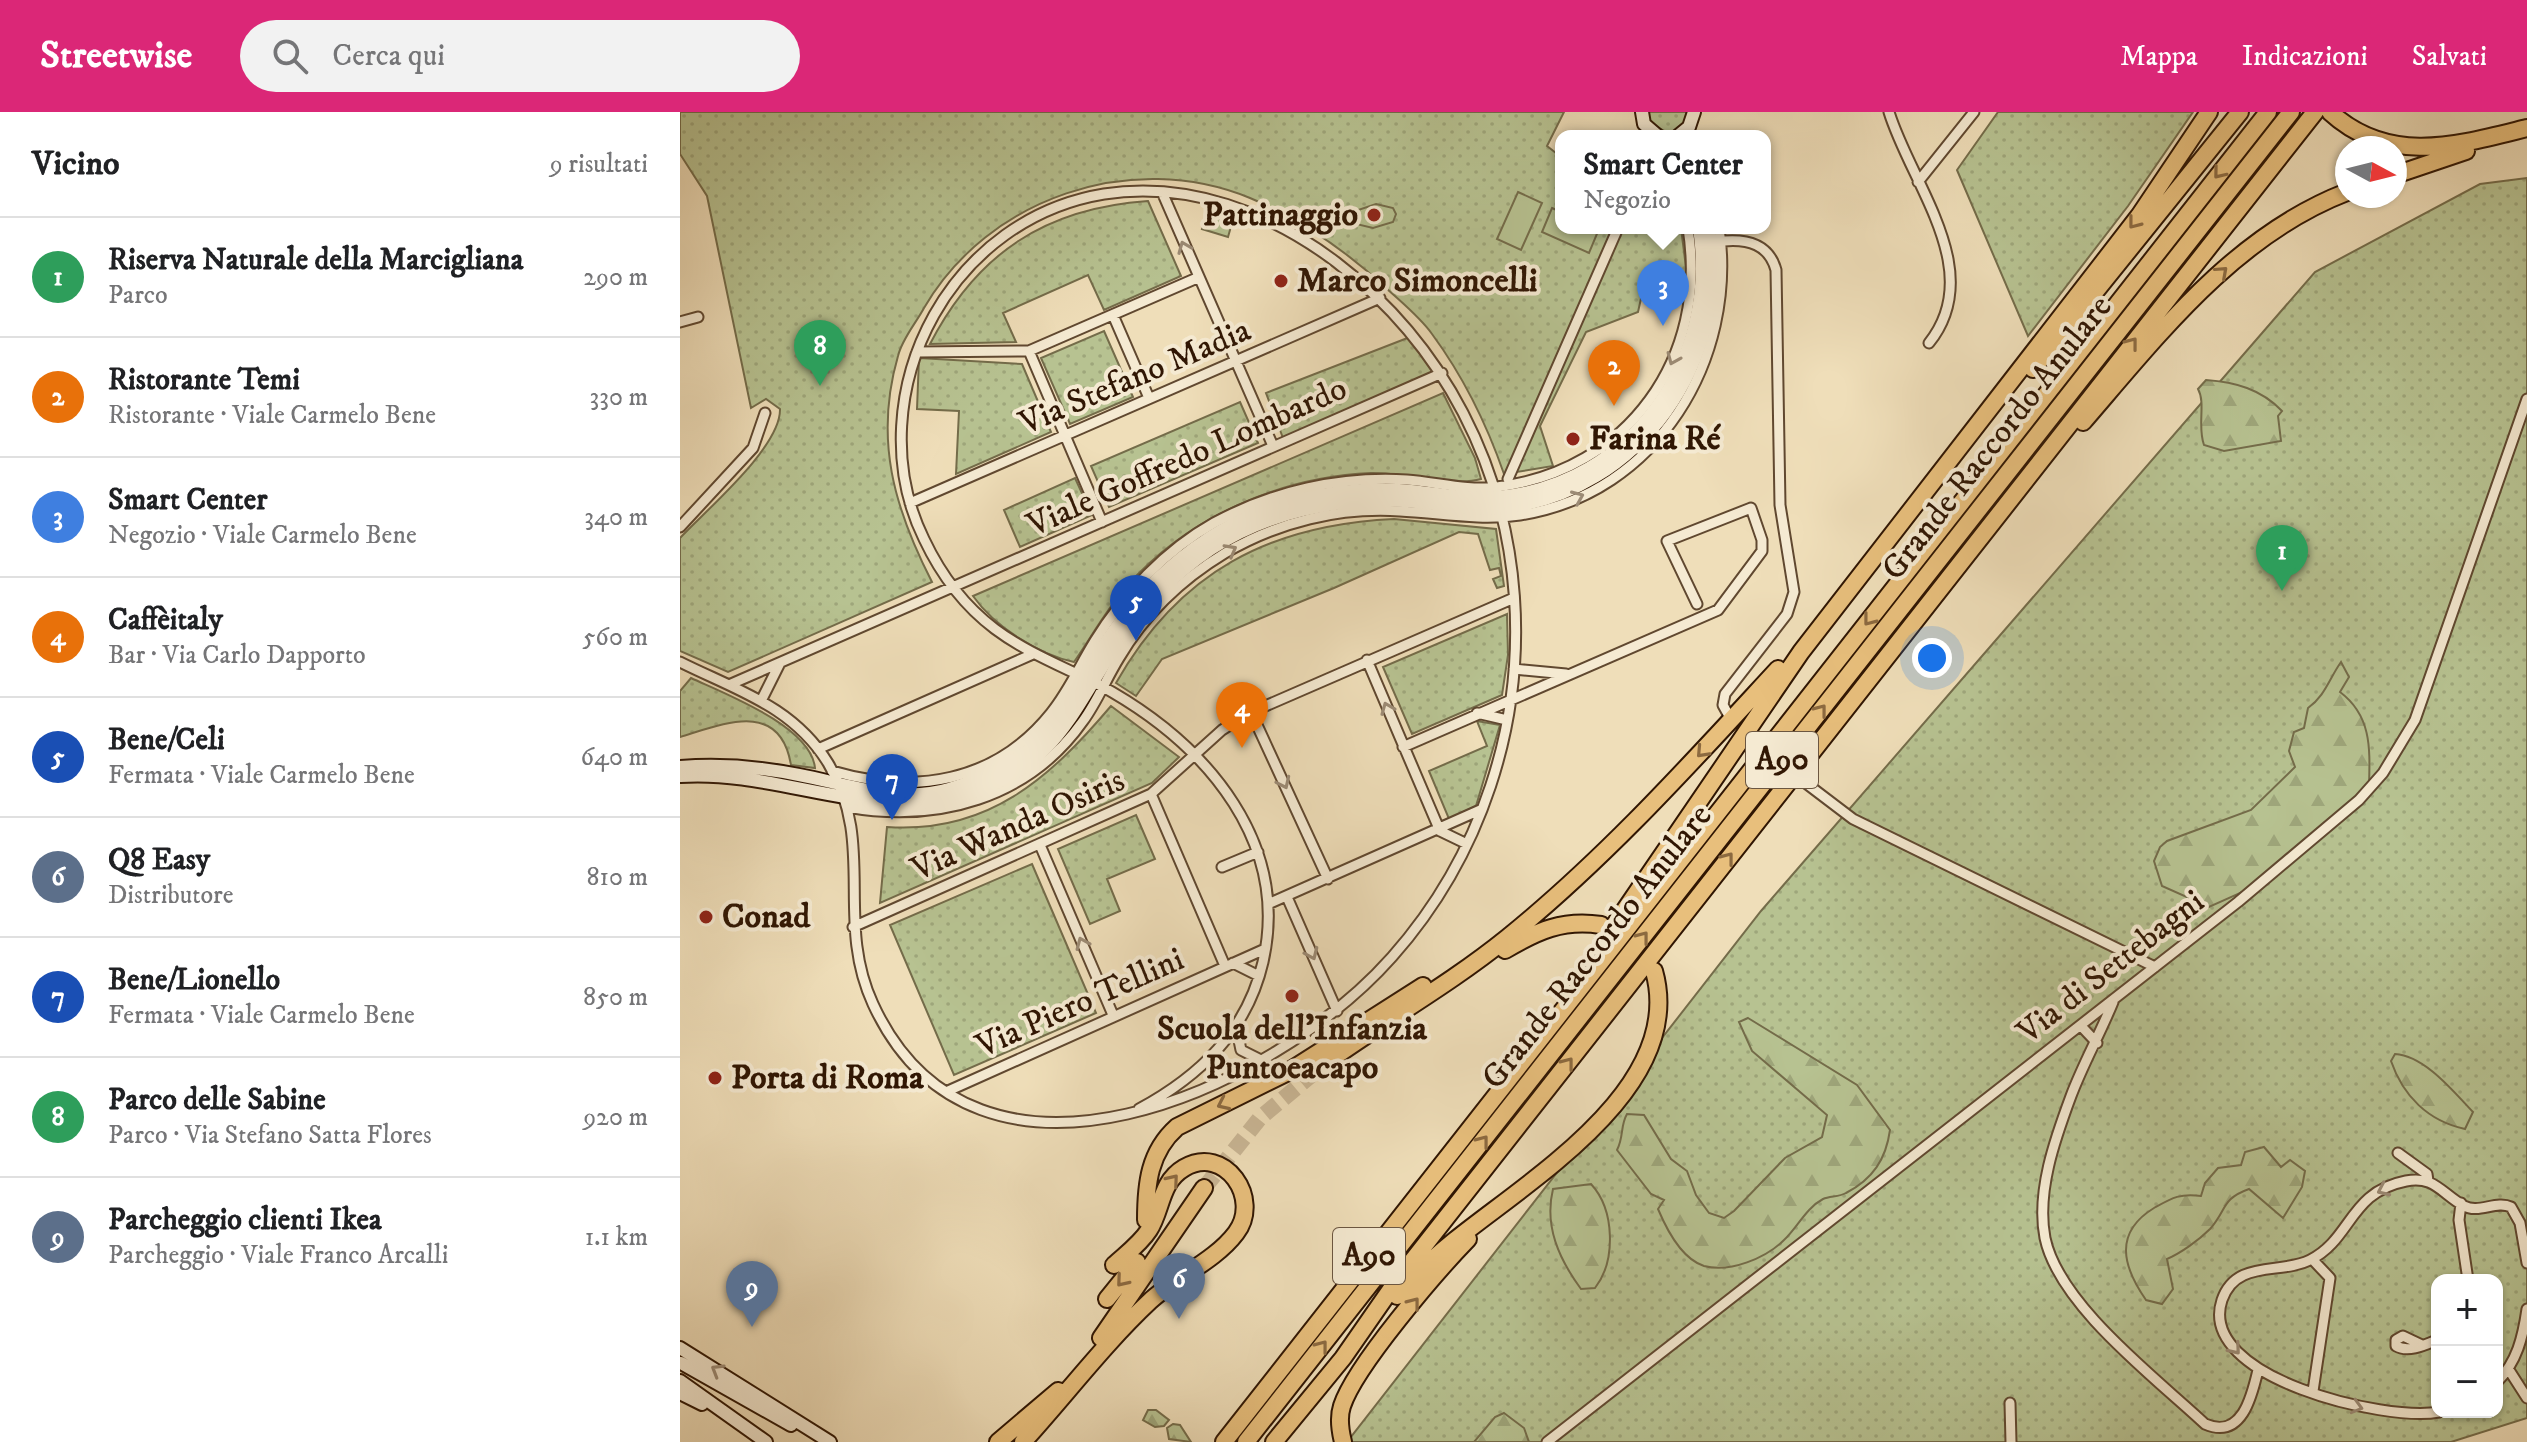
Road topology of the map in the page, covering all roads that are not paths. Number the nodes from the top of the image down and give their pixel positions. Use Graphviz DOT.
graph roads {
  1 [pos="1642,112"];
  2 [pos="1889,112"];
  3 [pos="1974,112"];
  4 [pos="2209,112"];
  5 [pos="2240,112"];
  6 [pos="2268,112"];
  7 [pos="2291,112"];
  8 [pos="2315,112"];
  9 [pos="2330,112"];
  10 [pos="1651,130"];
  11 [pos="2527,130"];
  12 [pos="2407,171"];
  13 [pos="1918,182"];
  14 [pos="1162,192"];
  15 [pos="2335,197"];
  16 [pos="1615,234"];
  17 [pos="1689,234"];
  18 [pos="1699,234"];
  19 [pos="1709,234"];
  20 [pos="1719,234"];
  21 [pos="1724,241"];
  22 [pos="1197,278"];
  23 [pos="1380,298"];
  24 [pos="1113,315"];
  25 [pos="698,317"];
  26 [pos="680,322"];
  27 [pos="1929,343"];
  28 [pos="1029,351"];
  29 [pos="917,352"];
  30 [pos="1237,361"];
  31 [pos="1442,373"];
  32 [pos="1149,398"];
  33 [pos="2527,399"];
  34 [pos="765,413"];
  35 [pos="1064,436"];
  36 [pos="1273,446"];
  37 [pos="1949,460"];
  38 [pos="1608,462"];
  39 [pos="1390,479"];
  40 [pos="1508,479"];
  41 [pos="1379,500"];
  42 [pos="1500,502"];
  43 [pos="910,503"];
  44 [pos="1102,522"];
  45 [pos="680,527"];
  46 [pos="1152,585"];
  47 [pos="953,588"];
  48 [pos="1514,598"];
  49 [pos="1927,602"];
  50 [pos="1161,603"];
  51 [pos="1697,604"];
  52 [pos="1831,612"];
  53 [pos="1033,654"];
  54 [pos="1367,660"];
  55 [pos="680,662"];
  56 [pos="780,663"];
  57 [pos="1514,669"];
  58 [pos="1569,674"];
  59 [pos="1090,680"];
  60 [pos="731,684"];
  61 [pos="762,699"];
  62 [pos="1510,700"];
  63 [pos="1251,712"];
  64 [pos="1477,713"];
  65 [pos="1728,714"];
  66 [pos="1507,720"];
  67 [pos="1403,747"];
  68 [pos="818,749"];
  69 [pos="1036,750"];
  70 [pos="1195,755"];
  71 [pos="680,767"];
  72 [pos="832,771"];
  73 [pos="680,776"];
  74 [pos="1803,781"];
  75 [pos="1151,794"];
  76 [pos="945,795"];
  77 [pos="843,796"];
  78 [pos="1480,810"];
  79 [pos="1440,831"];
  80 [pos="1612,842"];
  81 [pos="1467,844"];
  82 [pos="1040,845"];
  83 [pos="1258,852"];
  84 [pos="1222,867"];
  85 [pos="1328,879"];
  86 [pos="1287,897"];
  87 [pos="1268,904"];
  88 [pos="1601,925"];
  89 [pos="853,927"];
  90 [pos="1265,949"];
  91 [pos="1229,964"];
  92 [pos="2155,967"];
  93 [pos="1654,971"];
  94 [pos="1259,976"];
  95 [pos="865,986"];
  96 [pos="854,989"];
  97 [pos="2114,1000"];
  98 [pos="1410,1007"];
  99 [pos="1337,1011"];
  100 [pos="1113,1015"];
  101 [pos="1236,1026"];
  102 [pos="2081,1026"];
  103 [pos="2097,1043"];
  104 [pos="1263,1061"];
  105 [pos="1327,1062"];
  106 [pos="948,1091"];
  107 [pos="1139,1109"];
  108 [pos="1485,1110"];
  109 [pos="2398,1153"];
  110 [pos="2428,1181"];
  111 [pos="1528,1182"];
  112 [pos="1204,1188"];
  113 [pos="2461,1203"];
  114 [pos="1146,1220"];
  115 [pos="2312,1259"];
  116 [pos="1137,1262"];
  117 [pos="2527,1263"];
  118 [pos="1114,1265"];
  119 [pos="2467,1274"];
  120 [pos="1107,1299"];
  121 [pos="2527,1309"];
  122 [pos="2431,1342"];
  123 [pos="2422,1345"];
  124 [pos="680,1348"];
  125 [pos="1343,1358"];
  126 [pos="681,1363"];
  127 [pos="2258,1370"];
  128 [pos="2509,1370"];
  129 [pos="2503,1376"];
  130 [pos="680,1381"];
  131 [pos="1059,1390"];
  132 [pos="2313,1391"];
  133 [pos="680,1393"];
  134 [pos="2527,1398"];
  135 [pos="2010,1403"];
  136 [pos="2431,1412"];
  137 [pos="730,1418"];
  138 [pos="766,1442"];
  139 [pos="828,1442"];
  140 [pos="998,1442"];
  141 [pos="1020,1442"];
  142 [pos="1224,1442"];
  143 [pos="1246,1442"];
  144 [pos="1274,1442"];
  145 [pos="1343,1442"];
  146 [pos="1547,1442"];
  147 [pos="2011,1442"];
  1 -- 10 [label="street"];
  2 -- 13 [label="street"];
  3 -- 13 [label="street"];
  4 -- 37 [label="highway, Grande Raccordo Anulare, one-way"];
  5 -- 37 [label="highway"];
  6 -- 108 [label="highway, Grande Raccordo Anulare / A90, one-way"];
  143 -- 7 [label="highway, Grande Raccordo Anulare / A90, one-way"];
  49 -- 8 [label="highway, Grande Raccordo Anulare, one-way"];
  9 -- 11 [label="highway"];
  11 -- 12 [label="highway"];
  13 -- 27 [label="street"];
  22 -- 14 [label="street, one-way"];
  14 -- 23 [label="street"];
  14 -- 29 [label="street"];
  49 -- 15 [label="highway, one-way"];
  16 -- 40 [label="street"];
  17 -- 38 [label="street, one-way"];
  18 -- 38 [label="street"];
  19 -- 38 [label="street"];
  20 -- 38 [label="street"];
  21 -- 65 [label="street"];
  22 -- 24 [label="street"];
  22 -- 30 [label="street"];
  23 -- 30 [label="street, Via Stefano Madia"];
  23 -- 31 [label="street"];
  24 -- 28 [label="street"];
  24 -- 32 [label="street"];
  25 -- 26 [label="street"];
  28 -- 29 [label="street"];
  28 -- 35 [label="street"];
  29 -- 43 [label="street"];
  30 -- 32 [label="street, Via Stefano Madia"];
  30 -- 36 [label="street"];
  31 -- 36 [label="street, Viale Goffredo Lombardo"];
  31 -- 42 [label="street"];
  32 -- 35 [label="street, Via Stefano Madia"];
  33 -- 92 [label="street, Via di Settebagni"];
  34 -- 45 [label="street"];
  35 -- 43 [label="street, Via Stefano Madia"];
  35 -- 44 [label="street"];
  36 -- 44 [label="street, Viale Goffredo Lombardo"];
  37 -- 52 [label="highway, Grande Raccordo Anulare"];
  38 -- 42 [label="street"];
  38 -- 42 [label="street"];
  39 -- 41 [label="street"];
  39 -- 42 [label="street"];
  39 -- 46 [label="street"];
  41 -- 42 [label="street"];
  41 -- 46 [label="street"];
  50 -- 41 [label="street, one-way"];
  42 -- 48 [label="street"];
  43 -- 47 [label="street"];
  44 -- 47 [label="street, Viale Goffredo Lombardo"];
  46 -- 50 [label="street"];
  46 -- 59 [label="street"];
  47 -- 53 [label="street"];
  47 -- 56 [label="street, Viale Goffredo Lombardo"];
  48 -- 54 [label="street, Via Wanda Osiris"];
  48 -- 57 [label="street"];
  125 -- 49 [label="highway, Grande Raccordo Anulare, one-way"];
  50 -- 59 [label="street"];
  51 -- 58 [label="street"];
  52 -- 80 [label="highway, one-way"];
  52 -- 108 [label="highway"];
  53 -- 59 [label="street"];
  53 -- 68 [label="street"];
  54 -- 63 [label="street, Via Wanda Osiris"];
  67 -- 54 [label="street, one-way"];
  55 -- 60 [label="street"];
  56 -- 60 [label="street, Viale Goffredo Lombardo"];
  56 -- 61 [label="street"];
  57 -- 58 [label="street"];
  57 -- 62 [label="street"];
  58 -- 62 [label="street"];
  59 -- 69 [label="street"];
  59 -- 69 [label="street"];
  59 -- 70 [label="street"];
  60 -- 61 [label="street"];
  61 -- 68 [label="street"];
  62 -- 64 [label="street"];
  62 -- 66 [label="street"];
  63 -- 70 [label="street, Via Wanda Osiris"];
  63 -- 85 [label="street, one-way"];
  64 -- 66 [label="street"];
  64 -- 67 [label="street"];
  66 -- 78 [label="street"];
  67 -- 79 [label="street"];
  68 -- 72 [label="street"];
  69 -- 76 [label="street"];
  69 -- 76 [label="street"];
  70 -- 75 [label="street, Via Wanda Osiris"];
  70 -- 83 [label="street"];
  71 -- 77 [label="street"];
  72 -- 76 [label="street"];
  72 -- 77 [label="street"];
  73 -- 77 [label="street"];
  74 -- 92 [label="street"];
  75 -- 82 [label="street, Via Wanda Osiris"];
  75 -- 91 [label="street"];
  76 -- 77 [label="street"];
  76 -- 77 [label="street"];
  77 -- 89 [label="street"];
  78 -- 79 [label="street"];
  78 -- 81 [label="street"];
  79 -- 81 [label="street"];
  79 -- 85 [label="street"];
  80 -- 98 [label="highway"];
  80 -- 114 [label="highway, one-way"];
  81 -- 99 [label="street"];
  82 -- 89 [label="street, Via Wanda Osiris"];
  100 -- 82 [label="street, one-way"];
  83 -- 84 [label="street"];
  83 -- 87 [label="street"];
  85 -- 86 [label="street"];
  86 -- 87 [label="street"];
  86 -- 99 [label="street, one-way"];
  87 -- 90 [label="street"];
  88 -- 98 [label="highway"];
  89 -- 95 [label="street"];
  90 -- 91 [label="street, Via Piero Tellini"];
  90 -- 94 [label="street"];
  91 -- 94 [label="street, Via Piero Tellini"];
  91 -- 100 [label="street, Via Piero Tellini"];
  92 -- 97 [label="street, Via di Settebagni"];
  93 -- 111 [label="highway"];
  94 -- 101 [label="street"];
  95 -- 96 [label="street"];
  95 -- 106 [label="street"];
  97 -- 102 [label="street, Via di Settebagni"];
  97 -- 103 [label="street"];
  98 -- 105 [label="highway"];
  99 -- 104 [label="street"];
  100 -- 106 [label="street, Via Piero Tellini"];
  101 -- 104 [label="street"];
  101 -- 107 [label="street"];
  102 -- 103 [label="street"];
  102 -- 146 [label="street, Via di Settebagni"];
  103 -- 127 [label="street"];
  104 -- 107 [label="street"];
  106 -- 107 [label="street"];
  108 -- 142 [label="highway, Grande Raccordo Anulare / A90"];
  109 -- 110 [label="street"];
  110 -- 113 [label="street"];
  110 -- 115 [label="street, one-way"];
  111 -- 125 [label="highway"];
  145 -- 111 [label="highway, one-way"];
  112 -- 131 [label="highway"];
  113 -- 117 [label="street"];
  113 -- 119 [label="street"];
  115 -- 127 [label="street, one-way"];
  115 -- 132 [label="street"];
  116 -- 120 [label="highway, one-way"];
  118 -- 141 [label="highway, one-way"];
  121 -- 128 [label="street"];
  122 -- 123 [label="street"];
  139 -- 124 [label="street, one-way"];
  125 -- 144 [label="highway, Grande Raccordo Anulare"];
  126 -- 139 [label="street"];
  127 -- 132 [label="street"];
  128 -- 129 [label="street"];
  128 -- 134 [label="street"];
  130 -- 137 [label="street"];
  131 -- 140 [label="highway"];
  131 -- 141 [label="highway"];
  132 -- 136 [label="street, one-way"];
  133 -- 137 [label="street"];
  135 -- 147 [label="street"];
  137 -- 138 [label="street"];
}
